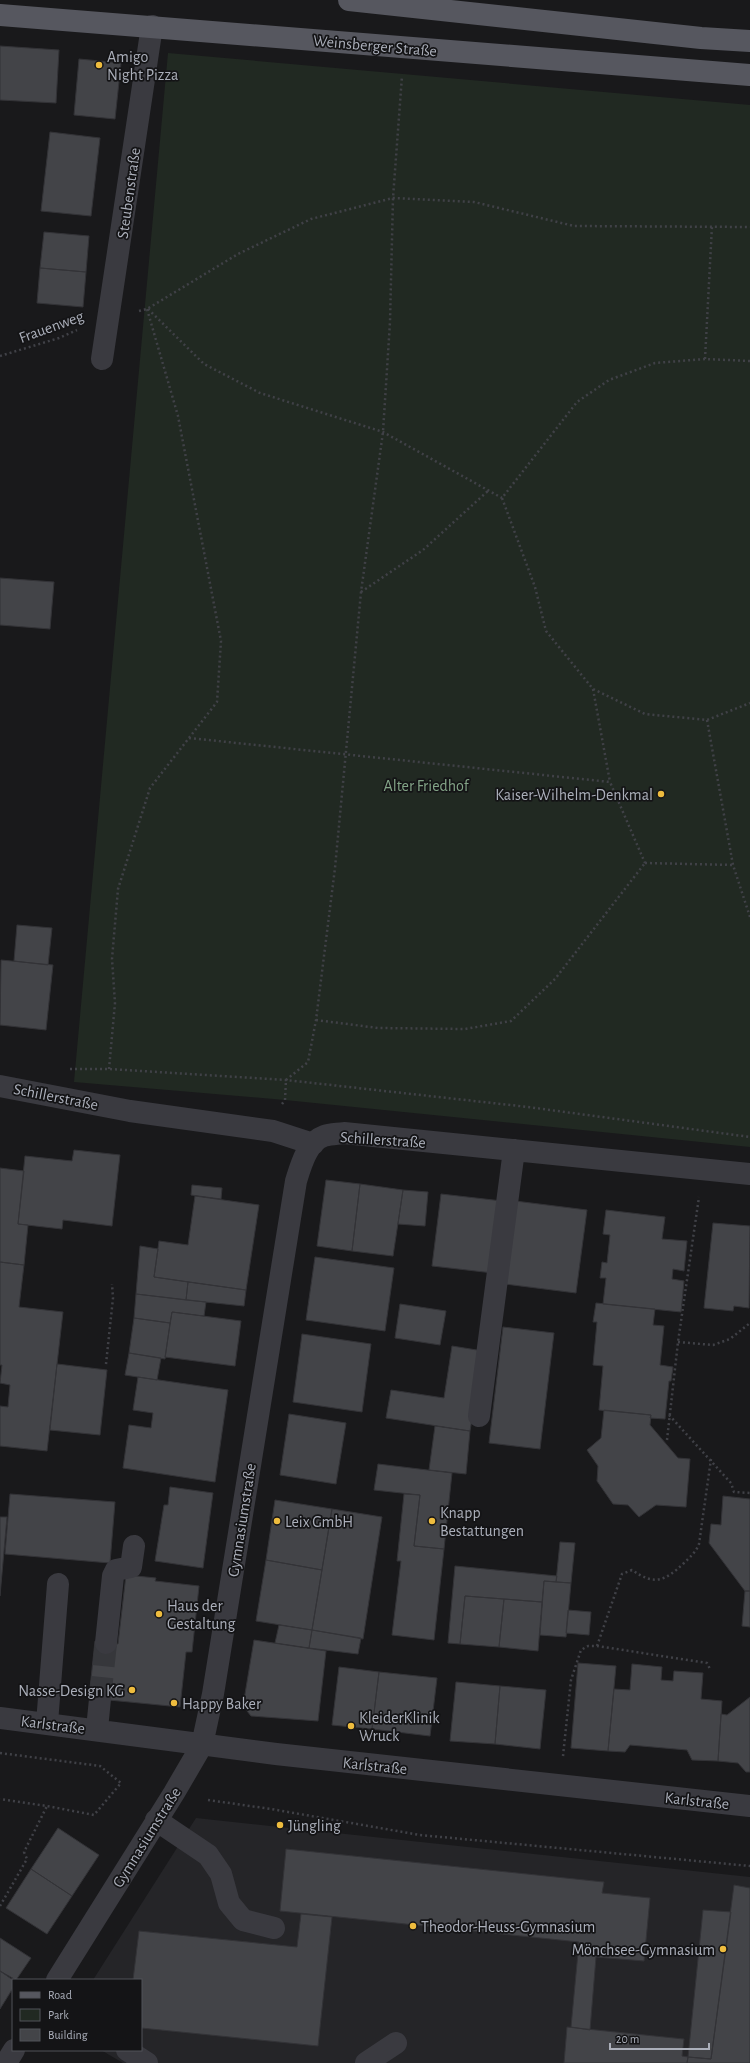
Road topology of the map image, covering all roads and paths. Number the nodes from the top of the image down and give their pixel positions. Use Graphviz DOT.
graph roads {
  1 [pos="349,0"];
  2 [pos="476,7"];
  3 [pos="0,15"];
  4 [pos="152,26"];
  5 [pos="750,41"];
  6 [pos="402,75"];
  7 [pos="750,75"];
  8 [pos="393,198"];
  9 [pos="712,226"];
  10 [pos="750,227"];
  11 [pos="147,309"];
  12 [pos="110,316"];
  13 [pos="0,356"];
  14 [pos="102,359"];
  15 [pos="705,359"];
  16 [pos="750,361"];
  17 [pos="383,432"];
  18 [pos="489,490"];
  19 [pos="502,498"];
  20 [pos="361,592"];
  21 [pos="593,689"];
  22 [pos="750,703"];
  23 [pos="707,720"];
  24 [pos="189,738"];
  25 [pos="345,754"];
  26 [pos="610,782"];
  27 [pos="645,863"];
  28 [pos="733,865"];
  29 [pos="750,917"];
  30 [pos="316,1020"];
  31 [pos="109,1069"];
  32 [pos="68,1070"];
  33 [pos="286,1080"];
  34 [pos="8,1087"];
  35 [pos="750,1137"];
  36 [pos="313,1144"];
  37 [pos="514,1150"];
  38 [pos="703,1169"];
  39 [pos="750,1174"];
  40 [pos="112,1284"];
  41 [pos="750,1323"];
  42 [pos="678,1342"];
  43 [pos="106,1364"];
  44 [pos="669,1415"];
  45 [pos="479,1416"];
  46 [pos="668,1440"];
  47 [pos="710,1459"];
  48 [pos="750,1493"];
  49 [pos="134,1546"];
  50 [pos="58,1584"];
  51 [pos="106,1643"];
  52 [pos="597,1646"];
  53 [pos="710,1669"];
  54 [pos="100,1699"];
  55 [pos="0,1718"];
  56 [pos="47,1723"];
  57 [pos="97,1730"];
  58 [pos="202,1745"];
  59 [pos="0,1753"];
  60 [pos="563,1757"];
  61 [pos="0,1799"];
  62 [pos="208,1800"];
  63 [pos="47,1806"];
  64 [pos="750,1806"];
  65 [pos="156,1820"];
  66 [pos="750,1866"];
  67 [pos="0,1906"];
  68 [pos="274,1928"];
  69 [pos="58,1979"];
  70 [pos="396,2043"];
  71 [pos="13,2051"];
  72 [pos="129,2051"];
  73 [pos="6,2063"];
  74 [pos="147,2063"];
  75 [pos="366,2063"];
  1 -- 2 [label="main road"];
  2 -- 5 [label="main road"];
  3 -- 4 [label="main road, Weinsberger Straße"];
  4 -- 7 [label="main road, Weinsberger Straße"];
  4 -- 12 [label="street, Steubenstraße"];
  6 -- 8 [label="path"];
  8 -- 9 [label="path"];
  8 -- 11 [label="path"];
  8 -- 17 [label="path"];
  9 -- 10 [label="path"];
  9 -- 15 [label="path"];
  11 -- 12 [label="path, Frauenweg"];
  11 -- 17 [label="path"];
  11 -- 24 [label="path"];
  12 -- 13 [label="path, Frauenweg"];
  12 -- 14 [label="street, Steubenstraße"];
  15 -- 16 [label="path"];
  15 -- 19 [label="path"];
  17 -- 18 [label="path"];
  17 -- 20 [label="path"];
  18 -- 19 [label="path"];
  18 -- 20 [label="path"];
  19 -- 21 [label="path"];
  20 -- 25 [label="path"];
  21 -- 23 [label="path"];
  21 -- 26 [label="path"];
  22 -- 23 [label="path"];
  23 -- 28 [label="path"];
  24 -- 25 [label="path"];
  24 -- 31 [label="path"];
  25 -- 26 [label="path"];
  25 -- 30 [label="path"];
  26 -- 27 [label="path"];
  27 -- 28 [label="path"];
  27 -- 30 [label="path"];
  28 -- 29 [label="path"];
  30 -- 33 [label="path"];
  31 -- 32 [label="path"];
  31 -- 33 [label="path"];
  33 -- 35 [label="path"];
  34 -- 36 [label="street, Schillerstraße"];
  36 -- 37 [label="street, Schillerstraße"];
  36 -- 58 [label="street, Gymnasiumstraße"];
  37 -- 38 [label="street, Schillerstraße"];
  37 -- 45 [label="street"];
  38 -- 39 [label="street, Schillerstraße"];
  38 -- 42 [label="path"];
  40 -- 43 [label="path"];
  41 -- 42 [label="path"];
  42 -- 44 [label="path"];
  44 -- 46 [label="path"];
  44 -- 47 [label="path"];
  47 -- 48 [label="path"];
  47 -- 52 [label="path"];
  49 -- 51 [label="street"];
  50 -- 56 [label="street"];
  52 -- 53 [label="path"];
  52 -- 60 [label="path"];
  54 -- 57 [label="street"];
  55 -- 56 [label="street, Karlstraße"];
  56 -- 57 [label="street, Karlstraße"];
  57 -- 58 [label="street, Karlstraße"];
  58 -- 64 [label="street, Karlstraße"];
  58 -- 65 [label="street, Gymnasiumstraße"];
  59 -- 63 [label="path"];
  61 -- 63 [label="path"];
  62 -- 66 [label="path"];
  63 -- 67 [label="path"];
  65 -- 68 [label="street"];
  65 -- 69 [label="street, Gymnasiumstraße"];
  70 -- 75 [label="street"];
  71 -- 73 [label="street"];
  72 -- 74 [label="street"];
}
